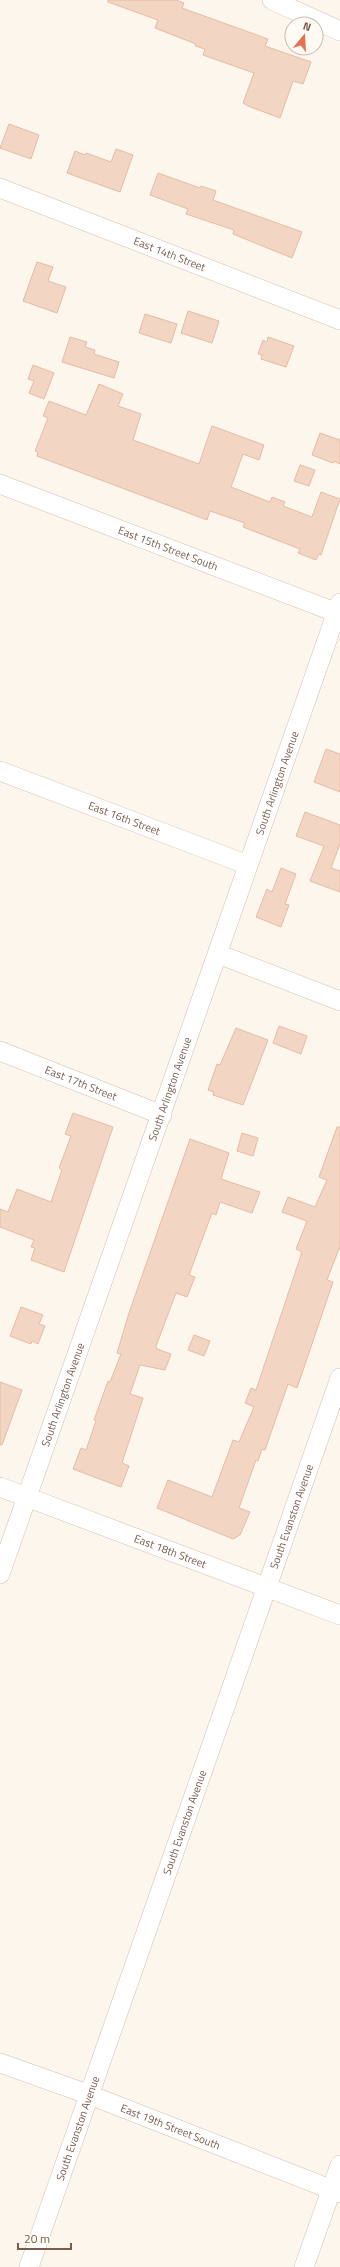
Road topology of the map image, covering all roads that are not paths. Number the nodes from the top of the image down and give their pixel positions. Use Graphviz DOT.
graph roads {
  1 [pos="272,0"];
  2 [pos="340,31"];
  3 [pos="0,188"];
  4 [pos="340,320"];
  5 [pos="0,484"];
  6 [pos="339,610"];
  7 [pos="0,771"];
  8 [pos="248,865"];
  9 [pos="218,954"];
  10 [pos="340,1001"];
  11 [pos="0,1051"];
  12 [pos="162,1115"];
  13 [pos="340,1378"];
  14 [pos="0,1487"];
  15 [pos="27,1498"];
  16 [pos="0,1574"];
  17 [pos="266,1587"];
  18 [pos="340,1615"];
  19 [pos="0,2063"];
  20 [pos="90,2095"];
  21 [pos="340,2165"];
  22 [pos="336,2191"];
  23 [pos="29,2267"];
  24 [pos="304,2267"];
  1 -- 2 [label="street"];
  3 -- 4 [label="street, East 14th Street"];
  5 -- 6 [label="street, East 15th Street South"];
  6 -- 8 [label="street, South Arlington Avenue"];
  7 -- 8 [label="street, East 16th Street"];
  8 -- 9 [label="street, South Arlington Avenue"];
  9 -- 10 [label="street"];
  9 -- 12 [label="street, South Arlington Avenue"];
  11 -- 12 [label="street, East 17th Street"];
  12 -- 15 [label="street, South Arlington Avenue"];
  13 -- 17 [label="street, South Evanston Avenue"];
  14 -- 15 [label="street, East 18th Street"];
  15 -- 16 [label="street, South Arlington Avenue"];
  15 -- 17 [label="street, East 18th Street"];
  17 -- 18 [label="street, East 18th Street"];
  17 -- 20 [label="street, South Evanston Avenue"];
  19 -- 20 [label="street, East 19th Street South"];
  20 -- 22 [label="street, East 19th Street South"];
  20 -- 23 [label="street, South Evanston Avenue"];
  21 -- 22 [label="street"];
  22 -- 24 [label="street"];
}
